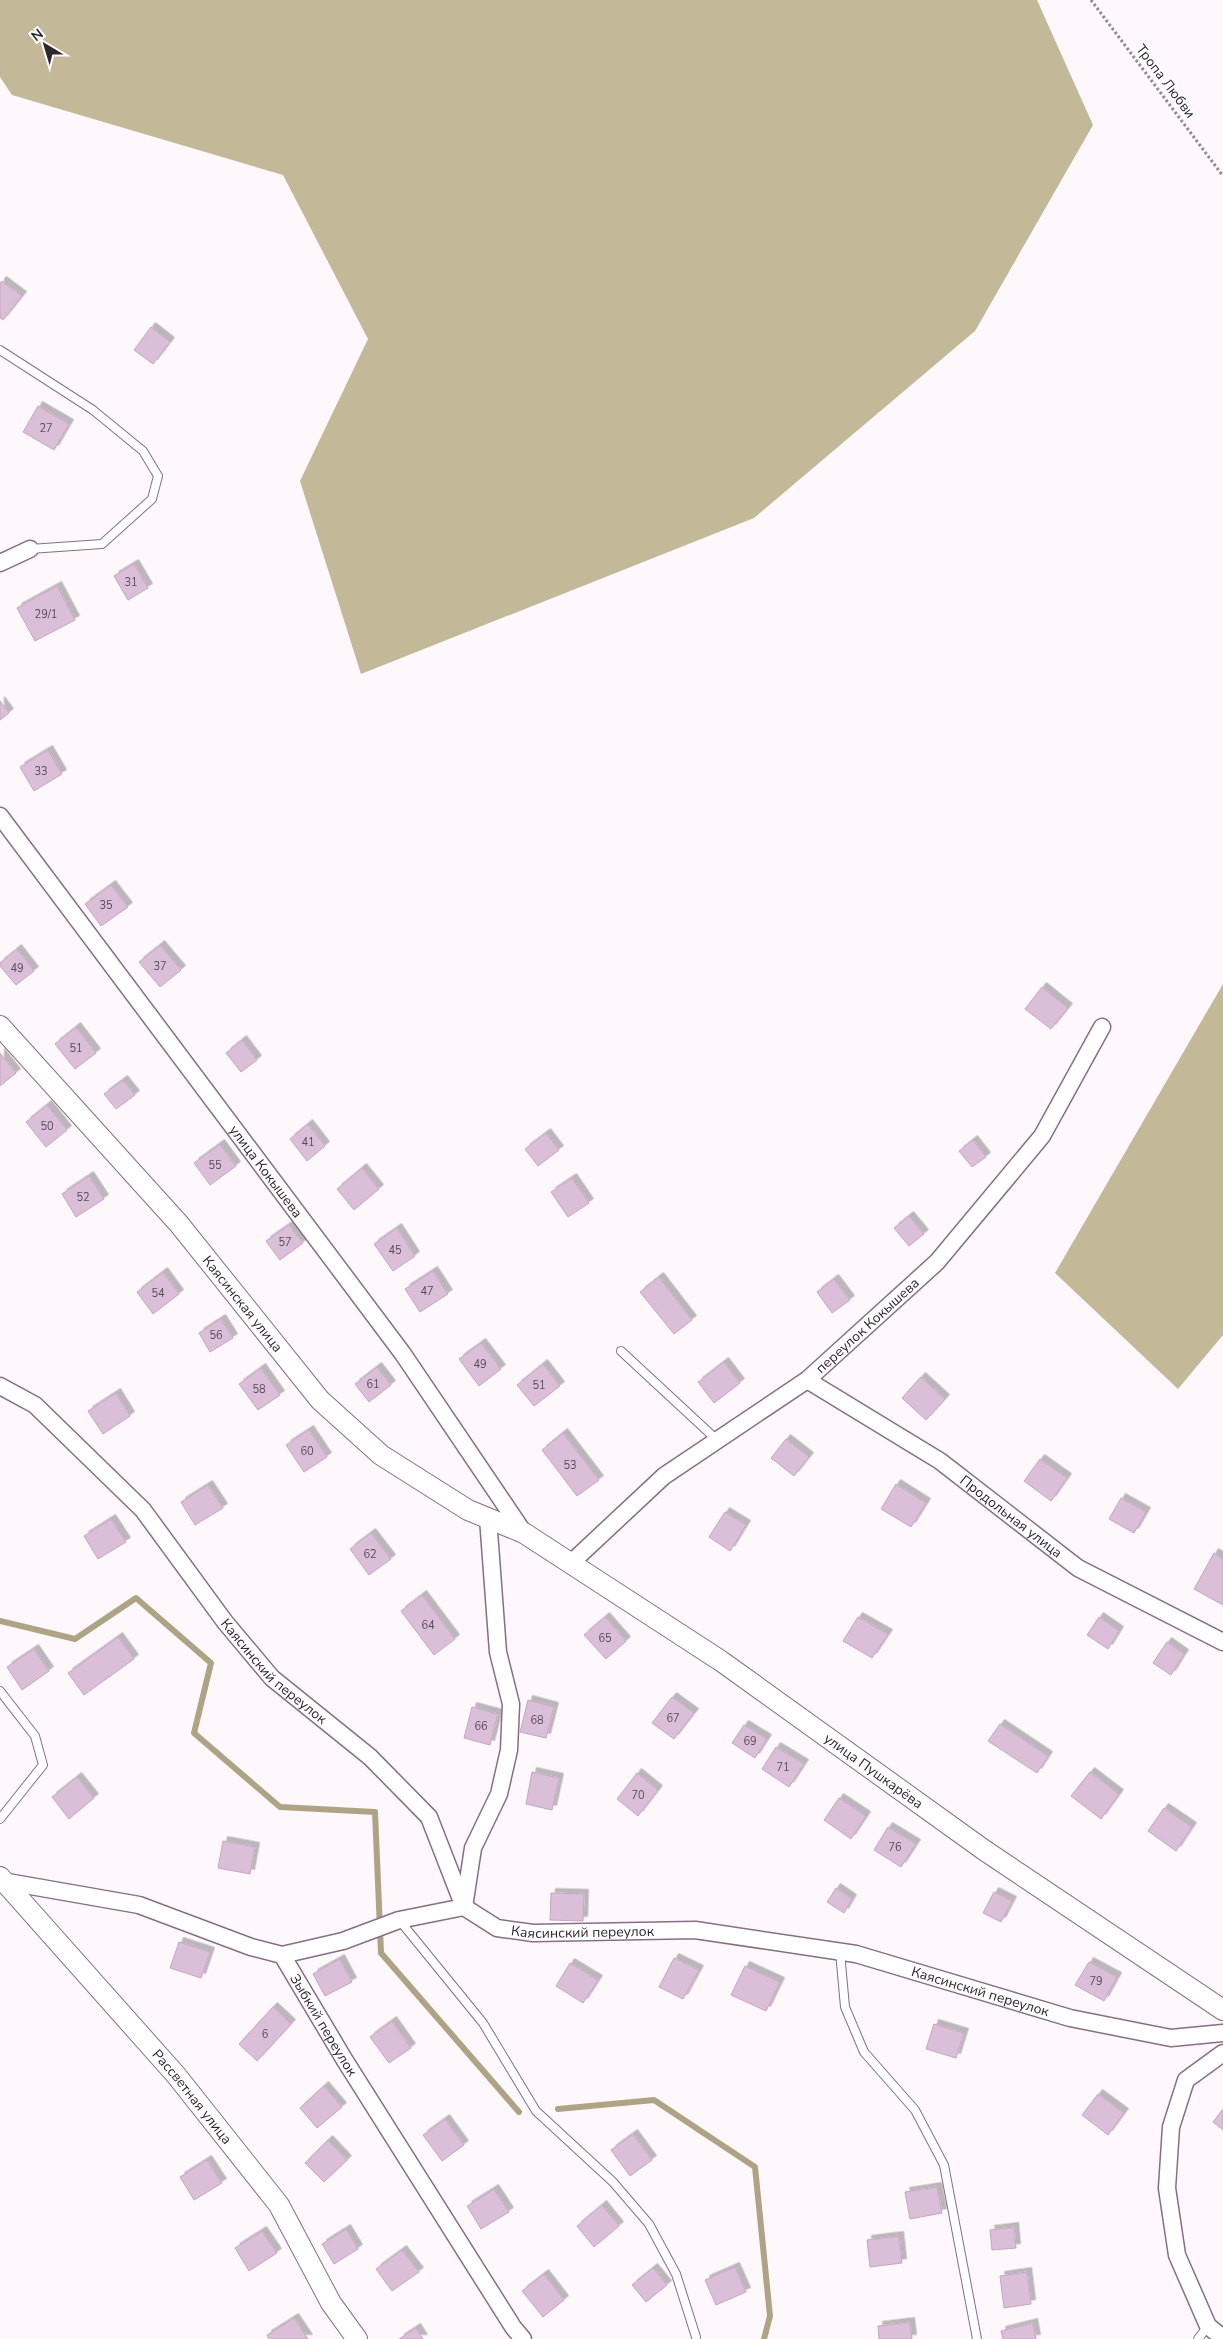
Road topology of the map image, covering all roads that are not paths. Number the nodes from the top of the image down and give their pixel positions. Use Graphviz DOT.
graph roads {
  1 [pos="0,350"];
  2 [pos="30,548"];
  3 [pos="0,563"];
  4 [pos="0,816"];
  5 [pos="0,1026"];
  6 [pos="1102,1027"];
  7 [pos="621,1352"];
  8 [pos="807,1380"];
  9 [pos="0,1386"];
  10 [pos="717,1440"];
  11 [pos="488,1518"];
  12 [pos="524,1533"];
  13 [pos="571,1563"];
  14 [pos="1223,1642"];
  15 [pos="0,1691"];
  16 [pos="0,1819"];
  17 [pos="1,1879"];
  18 [pos="464,1907"];
  19 [pos="396,1921"];
  20 [pos="840,1952"];
  21 [pos="282,1955"];
  22 [pos="1223,2010"];
  23 [pos="1223,2033"];
  24 [pos="1223,2053"];
  25 [pos="1208,2326"];
  26 [pos="696,2338"];
  27 [pos="1223,2338"];
  28 [pos="357,2339"];
  29 [pos="524,2339"];
  30 [pos="977,2339"];
  31 [pos="1198,2339"];
  1 -- 2 [label="lane"];
  2 -- 3 [label="street"];
  4 -- 12 [label="street, улица Кокышева"];
  5 -- 11 [label="street, Каясинская улица"];
  6 -- 8 [label="street, переулок Кокышева"];
  7 -- 10 [label="lane"];
  8 -- 10 [label="street, переулок Кокышева"];
  8 -- 14 [label="street, Продольная улица"];
  9 -- 18 [label="street, Каясинский переулок"];
  10 -- 13 [label="street, переулок Кокышева"];
  11 -- 12 [label="street, Каясинская улица"];
  11 -- 18 [label="street"];
  12 -- 13 [label="street, улица Пушкарёва"];
  13 -- 22 [label="street, улица Пушкарёва"];
  15 -- 16 [label="lane"];
  17 -- 21 [label="street"];
  17 -- 28 [label="street, Рассветная улица"];
  18 -- 19 [label="street"];
  18 -- 20 [label="street, Каясинский переулок"];
  19 -- 21 [label="street"];
  19 -- 26 [label="lane"];
  20 -- 23 [label="street, Каясинский переулок"];
  20 -- 30 [label="lane"];
  21 -- 29 [label="street, Зыбкий переулок"];
  24 -- 25 [label="street"];
  25 -- 27 [label="street"];
  25 -- 31 [label="lane"];
}
